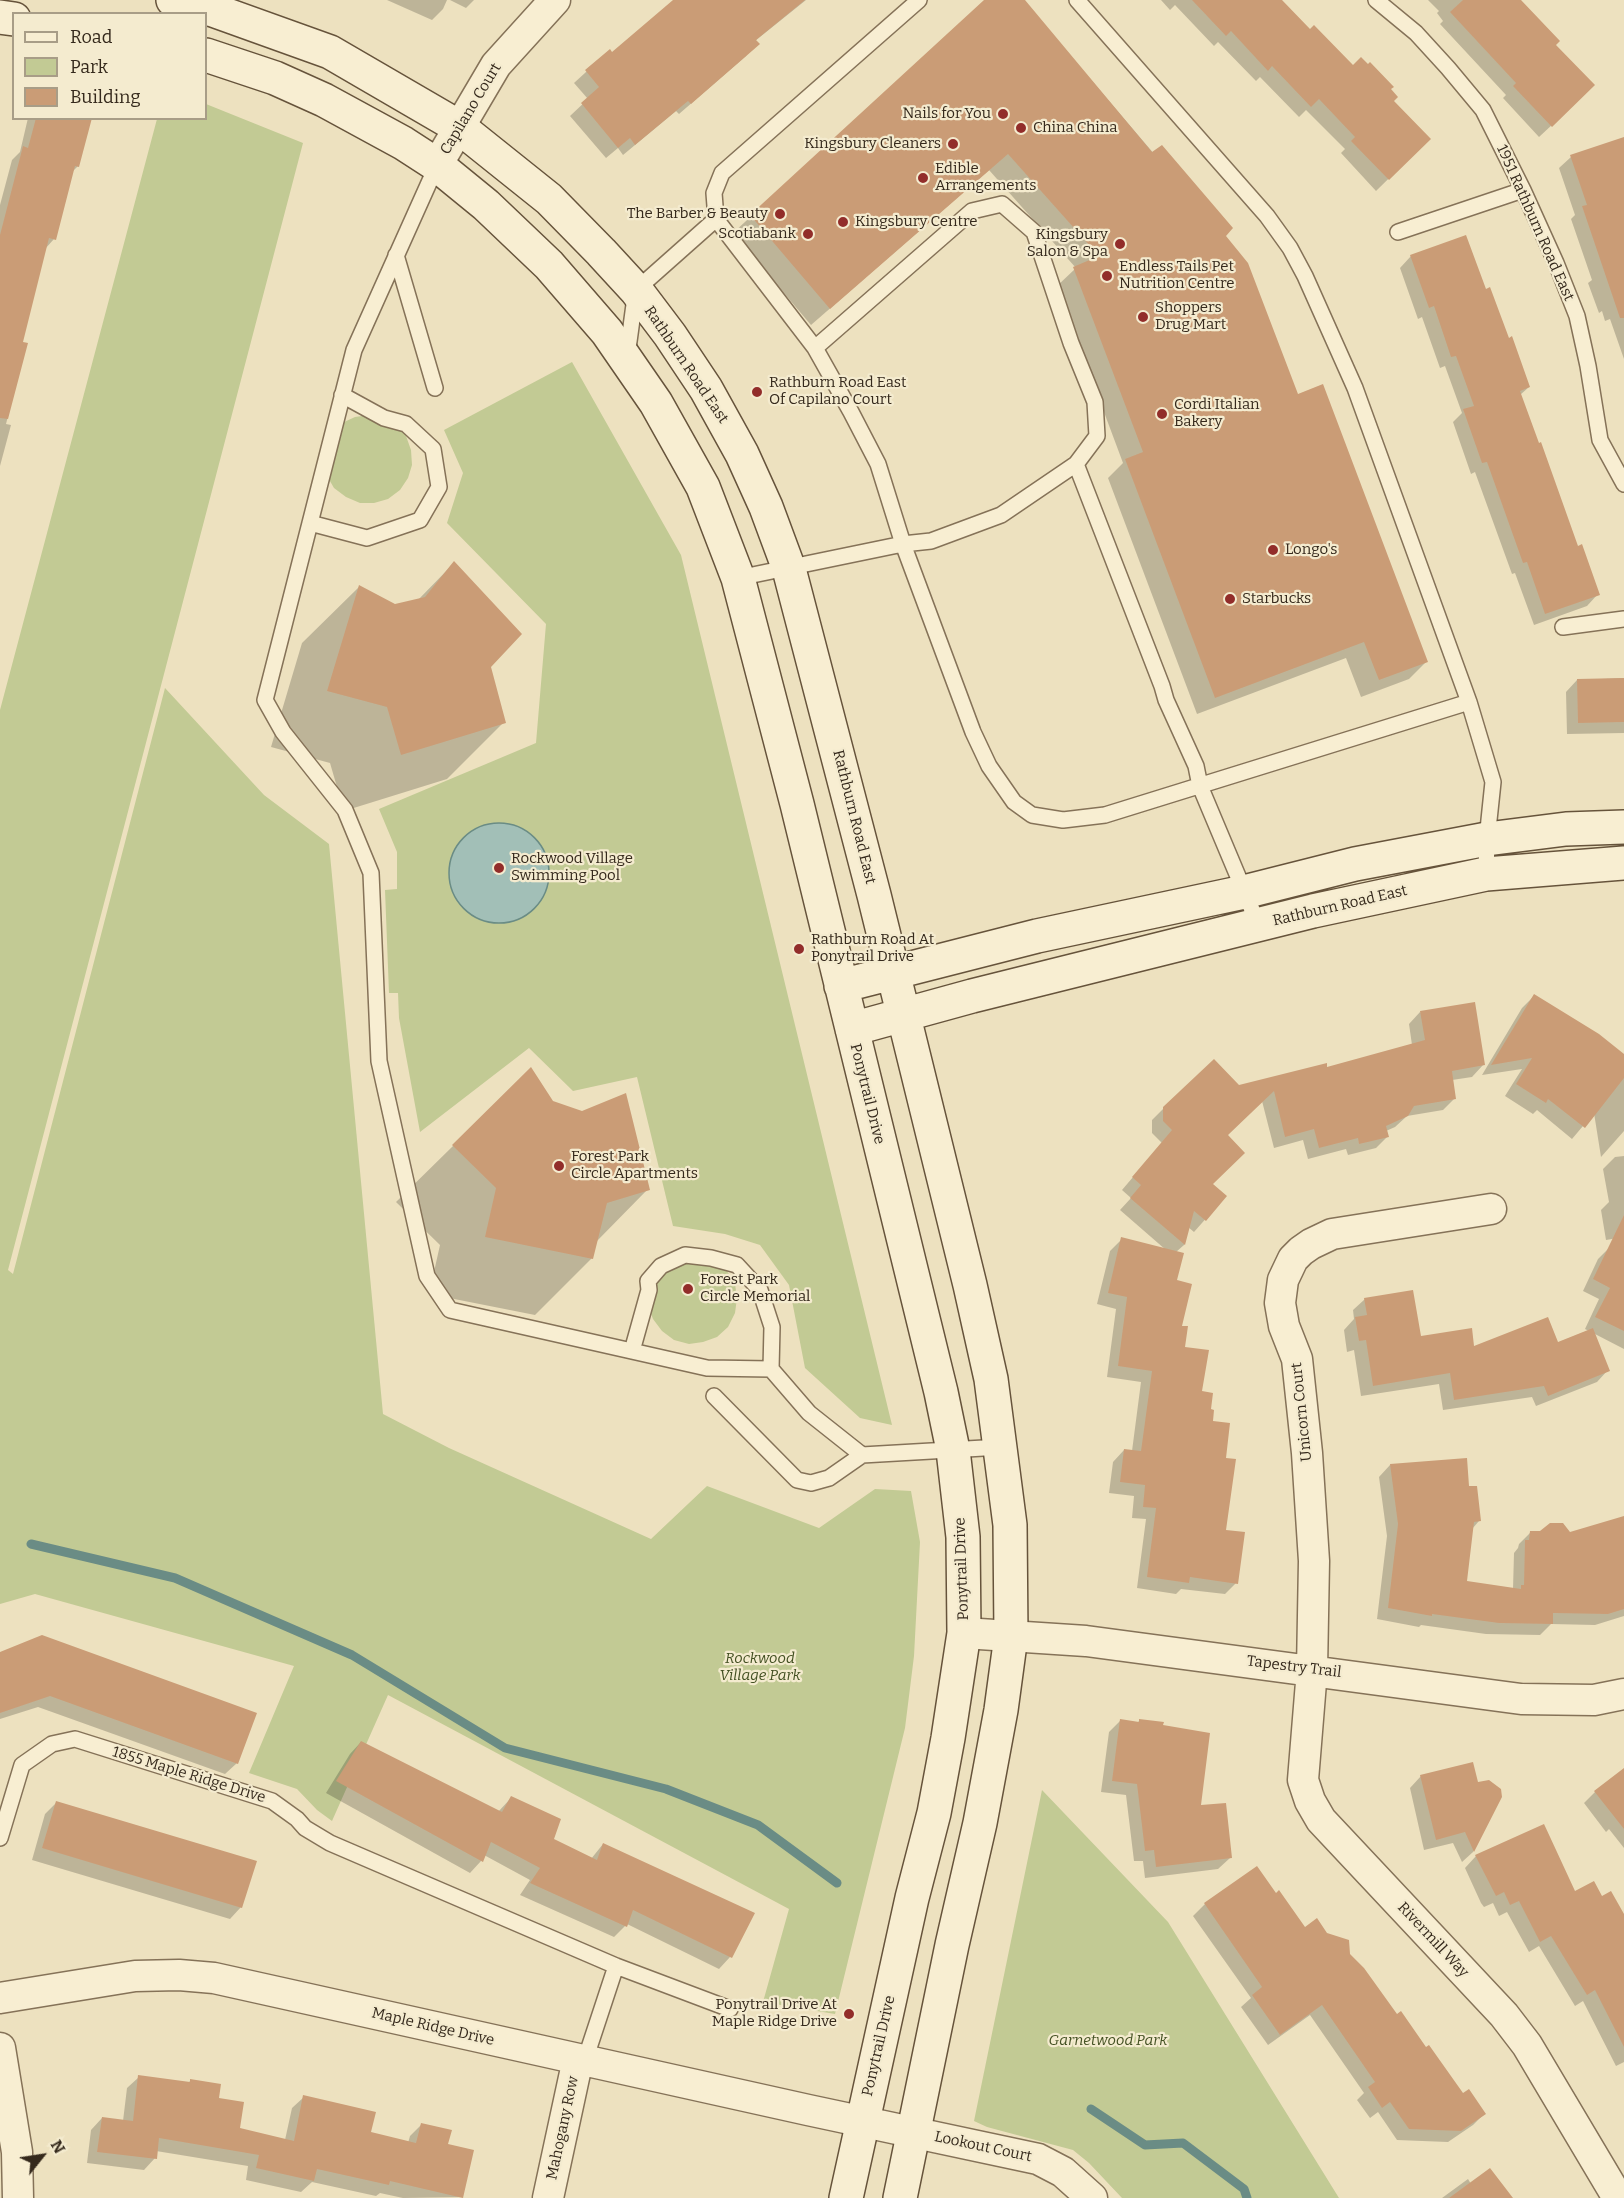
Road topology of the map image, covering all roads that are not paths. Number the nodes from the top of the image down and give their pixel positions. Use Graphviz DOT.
graph roads {
  1 [pos="173,0"];
  2 [pos="555,0"];
  3 [pos="919,0"];
  4 [pos="1077,0"];
  5 [pos="1376,0"];
  6 [pos="207,55"];
  7 [pos="459,127"];
  8 [pos="437,165"];
  9 [pos="1523,190"];
  10 [pos="716,219"];
  11 [pos="1398,232"];
  12 [pos="396,255"];
  13 [pos="636,290"];
  14 [pos="815,348"];
  15 [pos="627,359"];
  16 [pos="435,388"];
  17 [pos="342,395"];
  18 [pos="1076,464"];
  19 [pos="1624,484"];
  20 [pos="310,523"];
  21 [pos="903,544"];
  22 [pos="789,569"];
  23 [pos="738,578"];
  24 [pos="1624,619"];
  25 [pos="1563,627"];
  26 [pos="1469,702"];
  27 [pos="1200,786"];
  28 [pos="1624,827"];
  29 [pos="1487,839"];
  30 [pos="1624,863"];
  31 [pos="1486,874"];
  32 [pos="1244,892"];
  33 [pos="1258,924"];
  34 [pos="892,973"];
  35 [pos="841,986"];
  36 [pos="902,1015"];
  37 [pos="852,1029"];
  38 [pos="1491,1209"];
  39 [pos="632,1351"];
  40 [pos="771,1369"];
  41 [pos="714,1396"];
  42 [pos="1001,1447"];
  43 [pos="953,1450"];
  44 [pos="862,1455"];
  45 [pos="964,1633"];
  46 [pos="1011,1635"];
  47 [pos="1312,1670"];
  48 [pos="1624,1694"];
  49 [pos="0,1838"];
  50 [pos="616,1966"];
  51 [pos="0,1998"];
  52 [pos="730,2009"];
  53 [pos="0,2048"];
  54 [pos="581,2060"];
  55 [pos="862,2121"];
  56 [pos="914,2132"];
  57 [pos="18,2198"];
  58 [pos="548,2198"];
  59 [pos="846,2198"];
  60 [pos="900,2198"];
  61 [pos="1092,2198"];
  62 [pos="1618,2198"];
  1 -- 7 [label="street, Rathburn Road East"];
  2 -- 7 [label="street, Capilano Court"];
  3 -- 10 [label="lane"];
  4 -- 26 [label="lane"];
  5 -- 9 [label="lane, 1951 Rathburn Road East"];
  6 -- 8 [label="street"];
  7 -- 8 [label="street, Capilano Court"];
  7 -- 13 [label="street, Rathburn Road East"];
  8 -- 12 [label="lane"];
  8 -- 15 [label="street"];
  9 -- 11 [label="lane"];
  9 -- 19 [label="lane, 1951 Rathburn Road East"];
  10 -- 13 [label="lane"];
  10 -- 14 [label="lane"];
  12 -- 16 [label="lane"];
  12 -- 17 [label="lane"];
  13 -- 15 [label="lane"];
  13 -- 22 [label="street, Rathburn Road East"];
  14 -- 18 [label="lane"];
  14 -- 21 [label="lane"];
  15 -- 23 [label="street"];
  17 -- 20 [label="lane"];
  17 -- 20 [label="lane"];
  18 -- 21 [label="lane"];
  18 -- 27 [label="lane"];
  20 -- 39 [label="lane"];
  21 -- 22 [label="lane"];
  21 -- 27 [label="lane"];
  22 -- 23 [label="lane"];
  22 -- 34 [label="street, Rathburn Road East"];
  23 -- 35 [label="street, Ponytrail Drive"];
  24 -- 25 [label="lane"];
  26 -- 27 [label="lane"];
  26 -- 29 [label="lane"];
  27 -- 32 [label="lane"];
  28 -- 29 [label="street"];
  29 -- 31 [label="lane"];
  29 -- 32 [label="street"];
  30 -- 31 [label="street, Rathburn Road East"];
  31 -- 33 [label="street, Rathburn Road East"];
  32 -- 33 [label="lane"];
  32 -- 34 [label="street"];
  33 -- 36 [label="street, Rathburn Road East"];
  34 -- 35 [label="street"];
  34 -- 36 [label="street"];
  35 -- 37 [label="street, Ponytrail Drive"];
  36 -- 37 [label="street, Rathburn Road East"];
  36 -- 42 [label="street"];
  37 -- 43 [label="street, Ponytrail Drive"];
  38 -- 47 [label="street, Unicorn Court"];
  39 -- 40 [label="lane"];
  39 -- 40 [label="lane"];
  40 -- 44 [label="lane"];
  41 -- 44 [label="lane"];
  42 -- 43 [label="lane"];
  42 -- 46 [label="street"];
  43 -- 44 [label="lane"];
  43 -- 45 [label="street, Ponytrail Drive"];
  45 -- 46 [label="street, Tapestry Trail"];
  45 -- 55 [label="street, Ponytrail Drive"];
  46 -- 47 [label="street, Tapestry Trail"];
  46 -- 56 [label="street"];
  47 -- 48 [label="street, Tapestry Trail"];
  47 -- 62 [label="street, Rivermill Way"];
  49 -- 50 [label="lane, 1855 Maple Ridge Drive"];
  50 -- 52 [label="lane, 1855 Maple Ridge Drive"];
  50 -- 54 [label="lane"];
  51 -- 54 [label="street, Maple Ridge Drive"];
  53 -- 57 [label="street"];
  54 -- 55 [label="street, Maple Ridge Drive"];
  54 -- 58 [label="street, Mahogany Row"];
  55 -- 56 [label="street, Lookout Court"];
  55 -- 59 [label="street, Ponytrail Drive"];
  56 -- 60 [label="street"];
  56 -- 61 [label="street, Lookout Court"];
}
